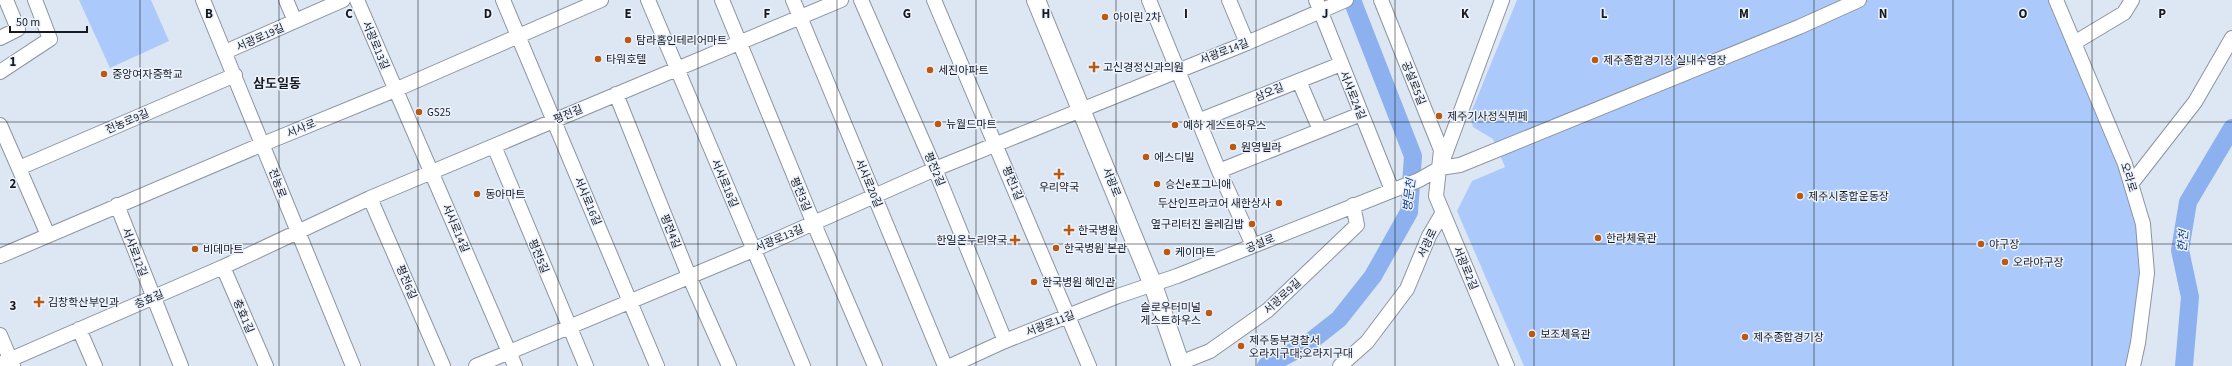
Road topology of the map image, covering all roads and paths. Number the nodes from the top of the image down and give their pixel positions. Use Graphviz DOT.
graph roads {
  1 [pos="6,0"];
  2 [pos="34,0"];
  3 [pos="203,0"];
  4 [pos="286,0"];
  5 [pos="343,0"];
  6 [pos="357,0"];
  7 [pos="503,0"];
  8 [pos="601,0"];
  9 [pos="648,0"];
  10 [pos="722,0"];
  11 [pos="792,0"];
  12 [pos="841,0"];
  13 [pos="861,0"];
  14 [pos="934,0"];
  15 [pos="1036,0"];
  16 [pos="1149,0"];
  17 [pos="1229,0"];
  18 [pos="1346,0"];
  19 [pos="1381,0"];
  20 [pos="1502,0"];
  21 [pos="1859,0"];
  22 [pos="2056,0"];
  23 [pos="2132,0"];
  24 [pos="1321,7"];
  25 [pos="800,17"];
  26 [pos="295,21"];
  27 [pos="518,36"];
  28 [pos="0,38"];
  29 [pos="2232,38"];
  30 [pos="1247,43"];
  31 [pos="2074,43"];
  32 [pos="738,44"];
  33 [pos="225,52"];
  34 [pos="1341,64"];
  35 [pos="677,69"];
  36 [pos="1177,70"];
  37 [pos="0,72"];
  38 [pos="235,75"];
  39 [pos="1299,81"];
  40 [pos="395,90"];
  41 [pos="616,94"];
  42 [pos="1083,110"];
  43 [pos="1361,114"];
  44 [pos="554,120"];
  45 [pos="1198,121"];
  46 [pos="0,125"];
  47 [pos="1320,130"];
  48 [pos="263,144"];
  49 [pos="997,144"];
  50 [pos="494,146"];
  51 [pos="6,154"];
  52 [pos="19,168"];
  53 [pos="1440,168"];
  54 [pos="935,169"];
  55 [pos="1219,171"];
  56 [pos="433,172"];
  57 [pos="2131,184"];
  58 [pos="1392,190"];
  59 [pos="875,196"];
  60 [pos="370,198"];
  61 [pos="1360,203"];
  62 [pos="117,205"];
  63 [pos="1442,214"];
  64 [pos="814,224"];
  65 [pos="297,231"];
  66 [pos="48,235"];
  67 [pos="1253,245"];
  68 [pos="753,250"];
  69 [pos="0,256"];
  70 [pos="223,267"];
  71 [pos="690,276"];
  72 [pos="1153,285"];
  73 [pos="152,298"];
  74 [pos="630,301"];
  75 [pos="1068,316"];
  76 [pos="568,326"];
  77 [pos="79,329"];
  78 [pos="0,335"];
  79 [pos="1005,341"];
  80 [pos="509,353"];
  81 [pos="8,363"];
  82 [pos="1180,365"];
  83 [pos="95,366"];
  84 [pos="181,366"];
  85 [pos="266,366"];
  86 [pos="353,366"];
  87 [pos="443,366"];
  88 [pos="476,366"];
  89 [pos="515,366"];
  90 [pos="586,366"];
  91 [pos="657,366"];
  92 [pos="729,366"];
  93 [pos="803,366"];
  94 [pos="876,366"];
  95 [pos="945,366"];
  96 [pos="950,366"];
  97 [pos="1089,366"];
  98 [pos="1340,366"];
  99 [pos="1507,366"];
  100 [pos="2133,366"];
  1 -- 28 [label="street"];
  2 -- 37 [label="street"];
  3 -- 33 [label="street, 전농로"];
  4 -- 26 [label="street, 서광로19길"];
  5 -- 26 [label="street, 서광로19길"];
  6 -- 40 [label="street, 서광로13길"];
  7 -- 27 [label="street, 서사로16길"];
  8 -- 27 [label="street, 서사로"];
  9 -- 35 [label="street, 서사로18길"];
  10 -- 32 [label="street, 평전3길"];
  11 -- 25 [label="street, 서사로20길"];
  12 -- 25 [label="street, 평전길"];
  13 -- 54 [label="street, 평전2길"];
  14 -- 49 [label="street, 평전1길"];
  15 -- 42 [label="main road, 서광로"];
  16 -- 36 [label="street"];
  17 -- 30 [label="street"];
  18 -- 24 [label="street, 서광로14길"];
  19 -- 53 [label="street, 공설로5길"];
  20 -- 53 [label="street"];
  21 -- 53 [label="street"];
  22 -- 31 [label="street, 오라로"];
  23 -- 31 [label="street"];
  24 -- 30 [label="street, 서광로14길"];
  24 -- 34 [label="street, 서사로24길"];
  25 -- 32 [label="street, 평전길"];
  25 -- 59 [label="street, 서사로20길"];
  26 -- 33 [label="street, 서광로19길"];
  27 -- 40 [label="street, 서사로"];
  27 -- 44 [label="street, 서사로16길"];
  29 -- 57 [label="street"];
  30 -- 36 [label="street, 서광로14길"];
  31 -- 57 [label="street, 오라로"];
  32 -- 35 [label="street, 평전길"];
  32 -- 64 [label="street, 평전3길"];
  33 -- 38 [label="street, 전농로"];
  34 -- 39 [label="street, 삼오길"];
  34 -- 43 [label="street, 서사로24길"];
  35 -- 41 [label="street, 평전길"];
  35 -- 68 [label="street, 서사로18길"];
  36 -- 42 [label="street, 서광로14길"];
  36 -- 45 [label="street"];
  38 -- 48 [label="street, 전농로"];
  38 -- 52 [label="street, 전농로9길"];
  39 -- 45 [label="street, 삼오길"];
  39 -- 47 [label="street"];
  40 -- 48 [label="street, 서사로"];
  40 -- 56 [label="street, 서사로14길"];
  41 -- 44 [label="street, 평전길"];
  41 -- 71 [label="street, 평전4길"];
  42 -- 49 [label="street, 서광로13길"];
  42 -- 72 [label="main road, 서광로"];
  43 -- 47 [label="street"];
  43 -- 58 [label="street, 서사로24길"];
  44 -- 50 [label="street, 평전길"];
  44 -- 74 [label="street, 서사로16길"];
  45 -- 55 [label="street"];
  46 -- 51 [label="street"];
  47 -- 55 [label="street"];
  48 -- 62 [label="street, 서사로"];
  48 -- 65 [label="street, 전농로"];
  49 -- 54 [label="street, 서광로13길"];
  49 -- 75 [label="street, 평전1길"];
  50 -- 56 [label="street, 평전길"];
  50 -- 76 [label="street, 평전5길"];
  51 -- 52 [label="street"];
  52 -- 66 [label="street"];
  53 -- 58 [label="street, 공설로"];
  53 -- 63 [label="street, 서광로2길"];
  54 -- 59 [label="street, 서광로13길"];
  54 -- 79 [label="street, 평전2길"];
  55 -- 67 [label="street"];
  56 -- 60 [label="street, 평전길"];
  56 -- 80 [label="street, 서사로14길"];
  57 -- 100 [label="street, 오라로"];
  58 -- 61 [label="street, 공설로"];
  59 -- 64 [label="street, 서광로13길"];
  59 -- 95 [label="street, 서사로20길"];
  60 -- 65 [label="street, 평전길"];
  60 -- 87 [label="street, 평전6길"];
  61 -- 67 [label="street, 공설로"];
  61 -- 82 [label="street, 서광로9길"];
  62 -- 66 [label="street, 서사로"];
  62 -- 73 [label="street, 서사로12길"];
  63 -- 98 [label="street, 서광로"];
  63 -- 99 [label="street, 서광로2길"];
  64 -- 68 [label="street, 서광로13길"];
  64 -- 94 [label="street, 평전3길"];
  65 -- 70 [label="street, 충효길"];
  65 -- 86 [label="street, 전농로"];
  66 -- 69 [label="street, 서사로"];
  67 -- 72 [label="street, 공설로"];
  68 -- 71 [label="street, 서광로13길"];
  68 -- 93 [label="street, 서사로18길"];
  70 -- 73 [label="street, 충효길"];
  70 -- 85 [label="street, 충효1길"];
  71 -- 74 [label="street, 서광로13길"];
  71 -- 92 [label="street, 평전4길"];
  72 -- 75 [label="street, 서광로11길"];
  72 -- 82 [label="main road, 서광로"];
  73 -- 77 [label="street, 충효길"];
  73 -- 84 [label="street, 서사로12길"];
  74 -- 76 [label="street, 서광로13길"];
  74 -- 91 [label="street, 서사로16길"];
  75 -- 79 [label="street, 서광로11길"];
  75 -- 97 [label="street, 평전1길"];
  76 -- 80 [label="street, 서광로13길"];
  76 -- 90 [label="street, 평전5길"];
  77 -- 81 [label="street, 충효길"];
  77 -- 83 [label="street"];
  78 -- 81 [label="street"];
  79 -- 96 [label="street, 서광로11길"];
  80 -- 88 [label="street, 서광로13길"];
  80 -- 89 [label="street, 서사로14길"];
}
